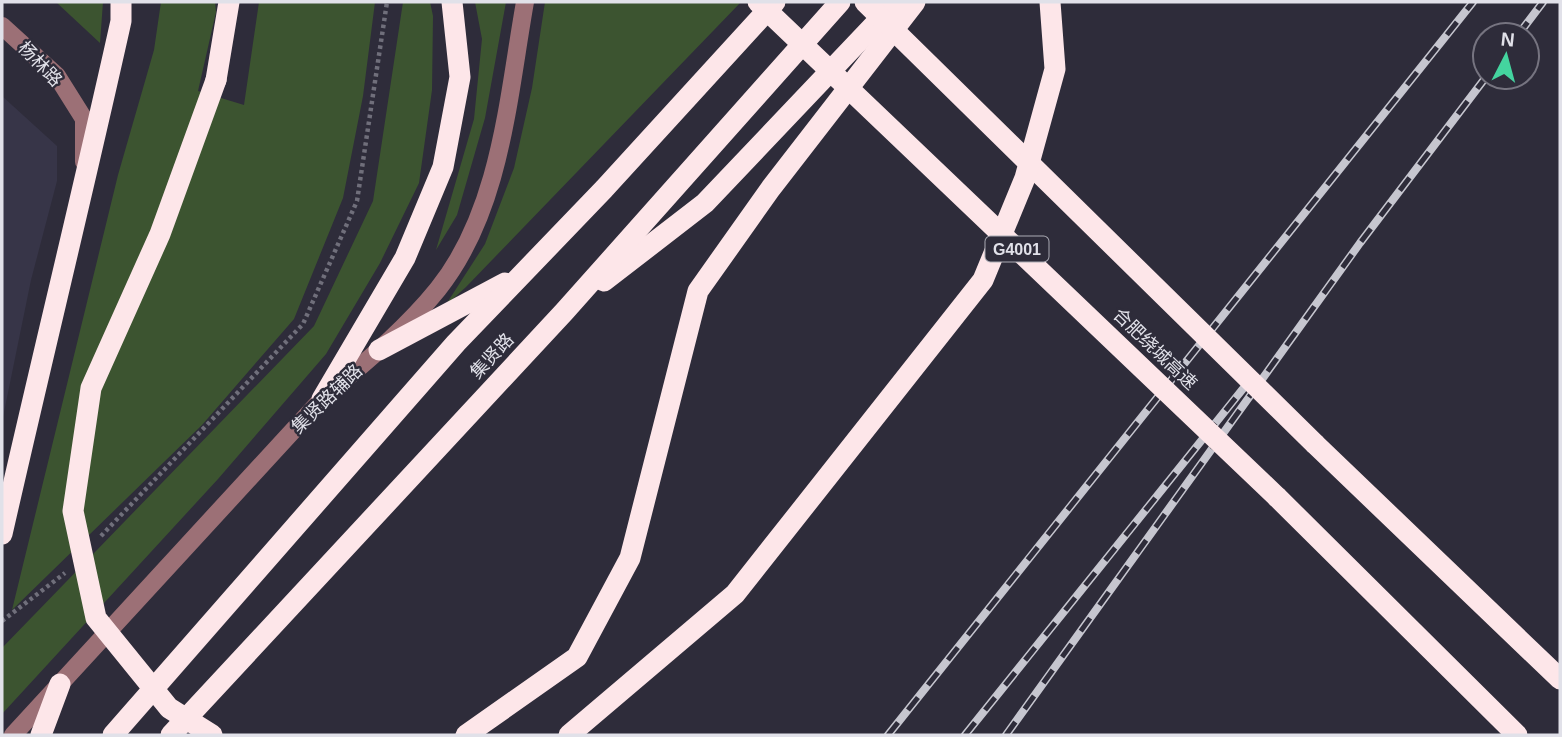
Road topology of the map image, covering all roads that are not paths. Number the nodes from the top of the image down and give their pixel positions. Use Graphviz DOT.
graph roads {
  1 [pos="121,2"];
  2 [pos="229,2"];
  3 [pos="452,2"];
  4 [pos="525,2"];
  5 [pos="758,2"];
  6 [pos="775,2"];
  7 [pos="840,2"];
  8 [pos="864,2"];
  9 [pos="896,2"];
  10 [pos="915,2"];
  11 [pos="1050,2"];
  12 [pos="2,26"];
  13 [pos="84,187"];
  14 [pos="522,273"];
  15 [pos="564,312"];
  16 [pos="379,350"];
  17 [pos="322,399"];
  18 [pos="2,534"];
  19 [pos="1560,679"];
  20 [pos="60,684"];
  21 [pos="13,735"];
  22 [pos="41,735"];
  23 [pos="113,735"];
  24 [pos="171,735"];
  25 [pos="212,735"];
  26 [pos="466,735"];
  27 [pos="569,735"];
  28 [pos="1517,735"];
  1 -- 13 [label="highway"];
  2 -- 25 [label="highway, bridge"];
  3 -- 17 [label="highway"];
  4 -- 16 [label="street, 集贤路辅路"];
  5 -- 28 [label="highway, 合肥绕城高速 / G4001, bridge"];
  6 -- 14 [label="highway, 集贤路"];
  7 -- 15 [label="highway, 集贤路"];
  8 -- 19 [label="highway, bridge"];
  9 -- 15 [label="highway"];
  10 -- 26 [label="highway"];
  11 -- 27 [label="highway, bridge"];
  12 -- 13 [label="street, 杨林路"];
  13 -- 18 [label="highway"];
  14 -- 16 [label="highway"];
  14 -- 23 [label="highway, 集贤路"];
  15 -- 24 [label="highway, 集贤路"];
  16 -- 17 [label="street, 集贤路辅路"];
  17 -- 20 [label="street, 集贤路辅路"];
  20 -- 21 [label="street, 集贤路辅路"];
  20 -- 22 [label="highway"];
}
